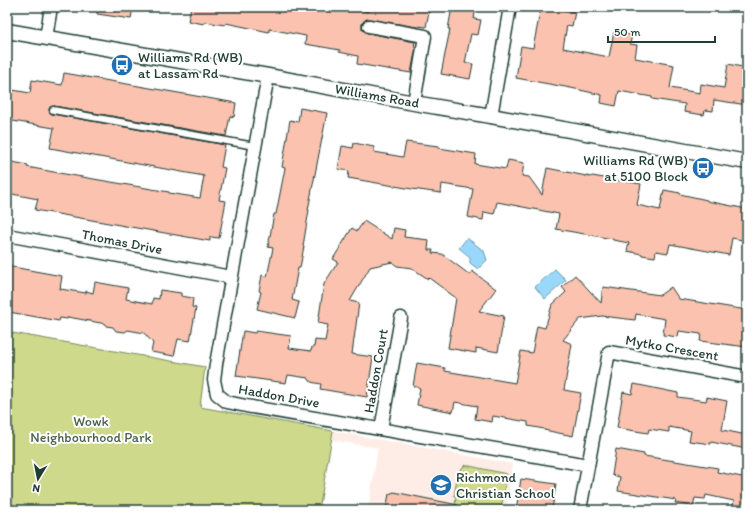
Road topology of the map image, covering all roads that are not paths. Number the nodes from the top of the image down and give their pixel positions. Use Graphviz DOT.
graph roads {
  1 [pos="51,7"];
  2 [pos="510,7"];
  3 [pos="369,26"];
  4 [pos="7,31"];
  5 [pos="46,38"];
  6 [pos="268,76"];
  7 [pos="414,103"];
  8 [pos="53,110"];
  9 [pos="491,116"];
  10 [pos="255,146"];
  11 [pos="747,162"];
  12 [pos="7,236"];
  13 [pos="231,277"];
  14 [pos="401,318"];
  15 [pos="747,377"];
  16 [pos="381,429"];
  17 [pos="588,465"];
  18 [pos="580,510"];
  1 -- 5 [label="street"];
  2 -- 9 [label="street"];
  3 -- 7 [label="street"];
  4 -- 5 [label="street, Williams Road"];
  5 -- 6 [label="street, Williams Road"];
  6 -- 7 [label="street, Williams Road"];
  6 -- 10 [label="street, Haddon Drive"];
  7 -- 9 [label="street, Williams Road"];
  8 -- 10 [label="lane"];
  9 -- 11 [label="street, Williams Road"];
  10 -- 13 [label="street, Haddon Drive"];
  12 -- 13 [label="street, Thomas Drive"];
  13 -- 16 [label="street, Haddon Drive"];
  14 -- 16 [label="street, Haddon Court"];
  15 -- 17 [label="street, Mytko Crescent"];
  16 -- 17 [label="street, Haddon Drive"];
  17 -- 18 [label="street"];
}
